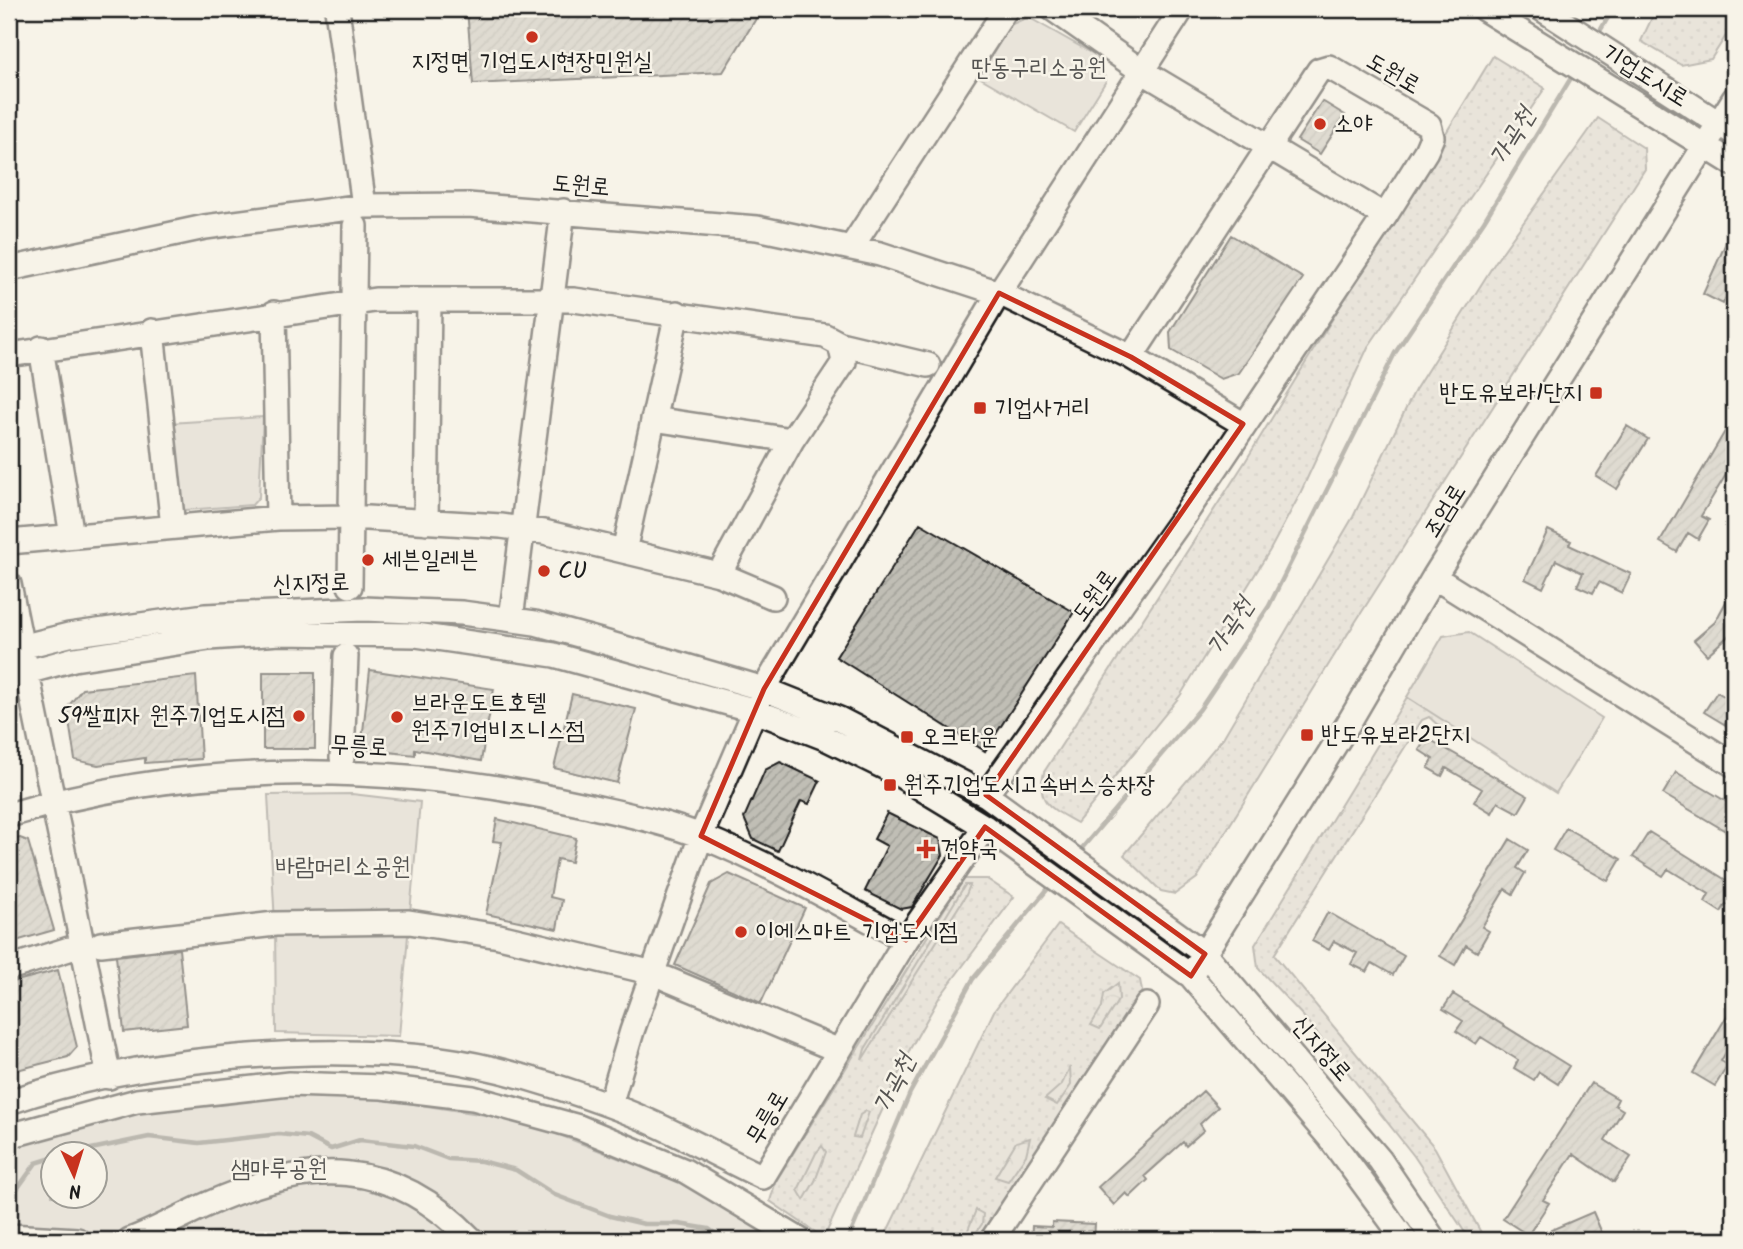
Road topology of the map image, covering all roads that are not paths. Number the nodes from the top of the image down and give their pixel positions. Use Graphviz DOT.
graph roads {
  1 [pos="337,9"];
  2 [pos="1006,9"];
  3 [pos="1052,9"];
  4 [pos="1182,9"];
  5 [pos="1484,9"];
  6 [pos="1551,15"];
  7 [pos="1140,70"];
  8 [pos="1734,99"];
  9 [pos="1726,128"];
  10 [pos="1268,145"];
  11 [pos="1704,146"];
  12 [pos="1734,164"];
  13 [pos="563,211"];
  14 [pos="360,216"];
  15 [pos="1384,216"];
  16 [pos="850,248"];
  17 [pos="9,269"];
  18 [pos="999,293"];
  19 [pos="553,300"];
  20 [pos="429,301"];
  21 [pos="364,302"];
  22 [pos="274,313"];
  23 [pos="677,313"];
  24 [pos="152,331"];
  25 [pos="840,344"];
  26 [pos="41,348"];
  27 [pos="9,355"];
  28 [pos="1131,357"];
  29 [pos="928,365"];
  30 [pos="653,419"];
  31 [pos="1243,424"];
  32 [pos="792,440"];
  33 [pos="278,518"];
  34 [pos="358,518"];
  35 [pos="426,522"];
  36 [pos="173,527"];
  37 [pos="523,528"];
  38 [pos="72,536"];
  39 [pos="9,542"];
  40 [pos="624,551"];
  41 [pos="719,574"];
  42 [pos="1434,577"];
  43 [pos="9,584"];
  44 [pos="350,586"];
  45 [pos="773,597"];
  46 [pos="511,619"];
  47 [pos="15,648"];
  48 [pos="345,656"];
  49 [pos="18,675"];
  50 [pos="764,689"];
  51 [pos="754,710"];
  52 [pos="342,758"];
  53 [pos="1734,765"];
  54 [pos="986,795"];
  55 [pos="52,802"];
  56 [pos="9,815"];
  57 [pos="985,827"];
  58 [pos="701,836"];
  59 [pos="906,940"];
  60 [pos="101,944"];
  61 [pos="69,950"];
  62 [pos="1205,954"];
  63 [pos="9,968"];
  64 [pos="641,971"];
  65 [pos="1191,976"];
  66 [pos="667,979"];
  67 [pos="1147,1005"];
  68 [pos="830,1047"];
  69 [pos="109,1077"];
  70 [pos="9,1102"];
  71 [pos="610,1105"];
  72 [pos="9,1136"];
  73 [pos="9,1236"];
  74 [pos="77,1240"];
  75 [pos="130,1240"];
  76 [pos="472,1240"];
  77 [pos="800,1240"];
  78 [pos="992,1240"];
  79 [pos="1405,1240"];
  80 [pos="1434,1240"];
  1 -- 14 [label="street"];
  2 -- 16 [label="street"];
  3 -- 7 [label="street"];
  4 -- 7 [label="street"];
  5 -- 11 [label="street, 기업도시로"];
  6 -- 9 [label="street, 기업도시로"];
  7 -- 10 [label="street"];
  7 -- 18 [label="street"];
  8 -- 9 [label="street, 조엄로"];
  9 -- 11 [label="street, 조엄로"];
  10 -- 15 [label="street"];
  10 -- 15 [label="street, 도원로"];
  10 -- 28 [label="street, 도원로"];
  11 -- 12 [label="street, 기업도시로"];
  11 -- 42 [label="street, 조엄로"];
  13 -- 14 [label="street, 도원로"];
  13 -- 16 [label="street, 도원로"];
  13 -- 19 [label="street"];
  14 -- 17 [label="street, 도원로"];
  14 -- 21 [label="street"];
  15 -- 31 [label="street, 도원로"];
  16 -- 18 [label="street, 도원로"];
  18 -- 28 [label="street, 도원로"];
  18 -- 50 [label="street"];
  19 -- 20 [label="street"];
  19 -- 23 [label="street"];
  19 -- 37 [label="street"];
  20 -- 21 [label="street"];
  20 -- 35 [label="street"];
  21 -- 22 [label="street"];
  21 -- 34 [label="street"];
  22 -- 24 [label="street"];
  22 -- 33 [label="street"];
  23 -- 25 [label="street"];
  23 -- 30 [label="street"];
  24 -- 26 [label="street"];
  24 -- 36 [label="street"];
  25 -- 29 [label="street"];
  25 -- 32 [label="street"];
  26 -- 27 [label="street"];
  26 -- 38 [label="street"];
  28 -- 31 [label="street, 도원로"];
  30 -- 32 [label="street"];
  30 -- 40 [label="street"];
  31 -- 54 [label="street, 도원로"];
  32 -- 41 [label="street"];
  33 -- 34 [label="street"];
  33 -- 36 [label="street"];
  34 -- 35 [label="street"];
  34 -- 44 [label="street"];
  35 -- 37 [label="street"];
  36 -- 38 [label="street"];
  37 -- 40 [label="street"];
  37 -- 46 [label="street"];
  38 -- 39 [label="street"];
  40 -- 41 [label="street"];
  41 -- 45 [label="street"];
  42 -- 53 [label="street"];
  42 -- 62 [label="street, 조엄로"];
  43 -- 47 [label="street"];
  46 -- 47 [label="street, 신지정로"];
  46 -- 50 [label="street, 신지정로"];
  47 -- 49 [label="street"];
  48 -- 52 [label="street"];
  49 -- 51 [label="street, 신지정로"];
  49 -- 55 [label="street"];
  50 -- 51 [label="street"];
  50 -- 54 [label="street, 신지정로"];
  51 -- 57 [label="street, 신지정로"];
  51 -- 58 [label="street"];
  54 -- 62 [label="street, 신지정로"];
  55 -- 56 [label="street, 무릉로"];
  55 -- 58 [label="street, 무릉로"];
  55 -- 69 [label="street"];
  57 -- 59 [label="street, 무릉로"];
  57 -- 65 [label="street, 신지정로"];
  58 -- 59 [label="street, 무릉로"];
  58 -- 71 [label="street"];
  59 -- 71 [label="street, 무릉로"];
  60 -- 64 [label="street"];
  61 -- 63 [label="street"];
  62 -- 65 [label="street, 조엄로"];
  62 -- 80 [label="street, 신지정로"];
  65 -- 79 [label="street, 신지정로"];
  66 -- 68 [label="street"];
  67 -- 78 [label="street"];
  69 -- 70 [label="street, 무릉로"];
  69 -- 71 [label="street, 무릉로"];
  72 -- 77 [label="street"];
  73 -- 74 [label="street"];
  75 -- 76 [label="street"];
}
